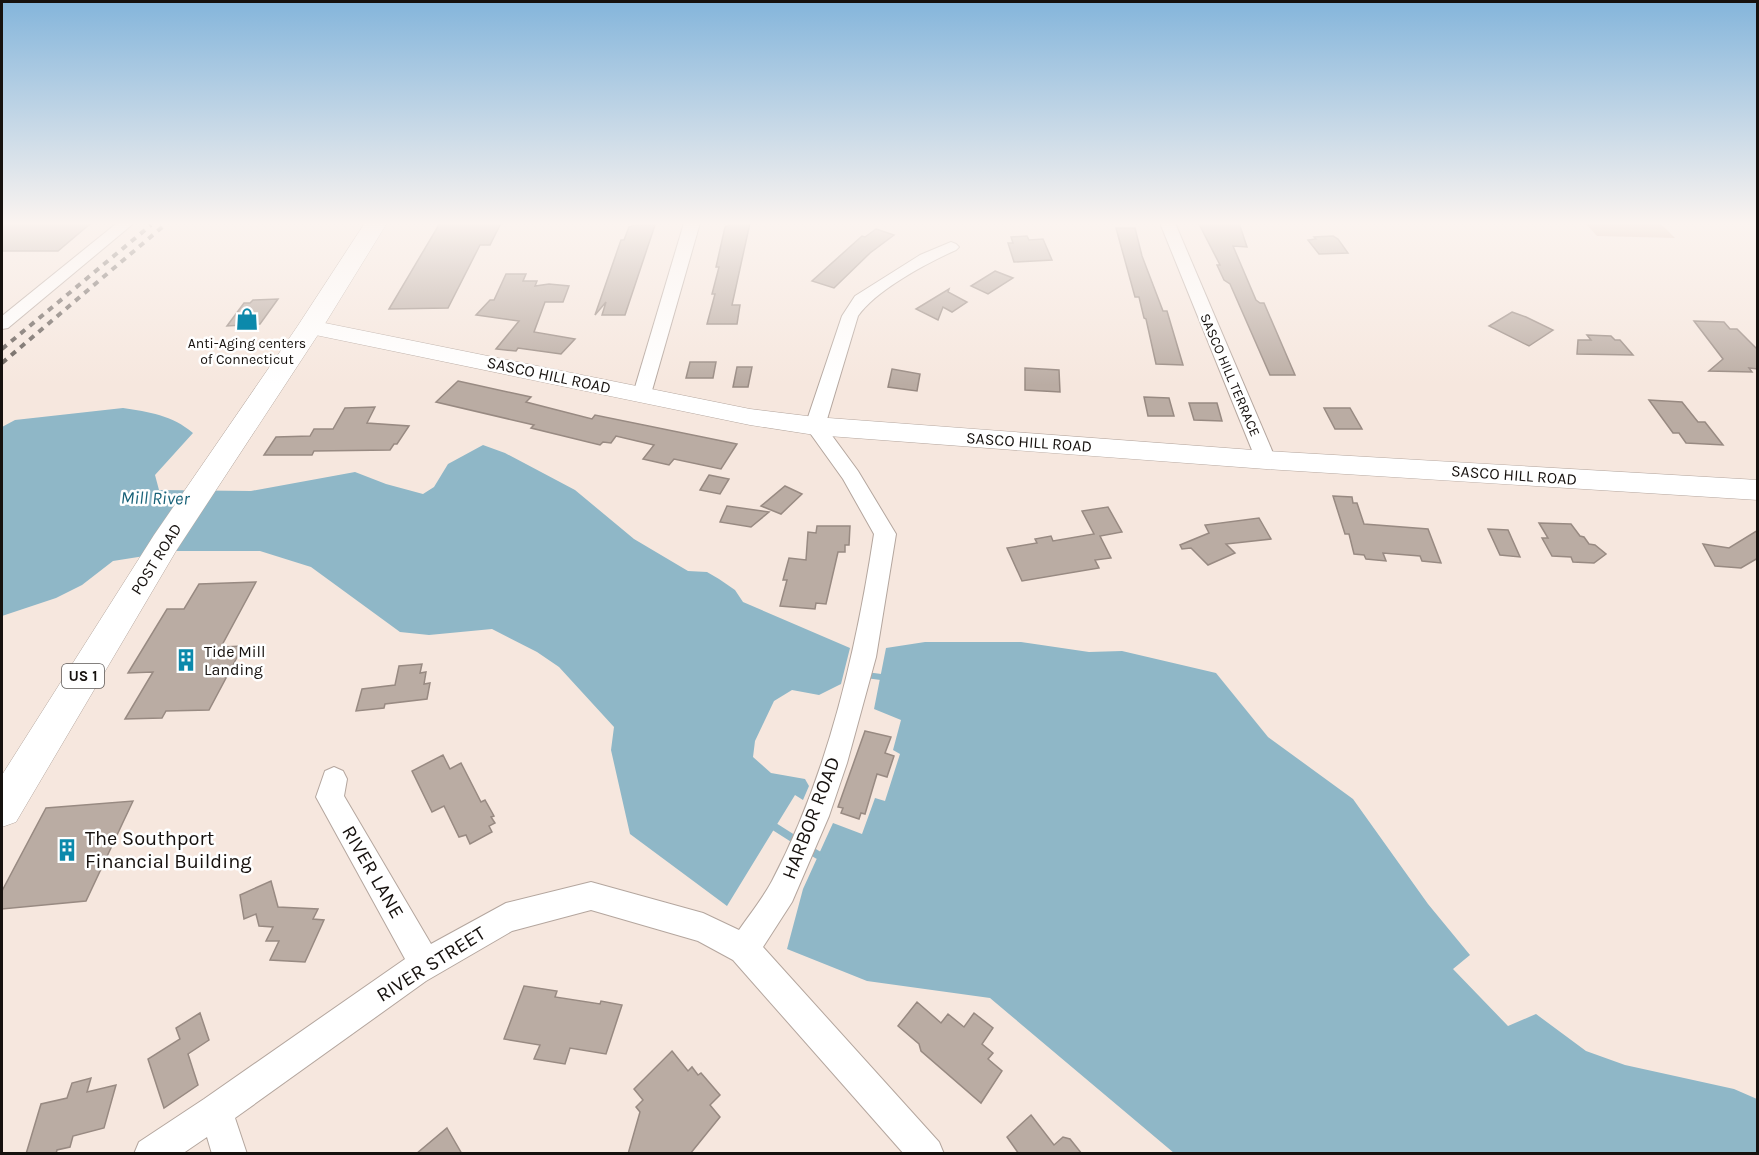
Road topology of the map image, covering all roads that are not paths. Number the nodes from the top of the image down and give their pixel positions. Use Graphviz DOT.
graph roads {
  1 [pos="60,277"];
  2 [pos="342,277"];
  3 [pos="676,277"];
  4 [pos="896,277"];
  5 [pos="1190,277"];
  6 [pos="2,324"];
  7 [pos="310,327"];
  8 [pos="642,394"];
  9 [pos="814,426"];
  10 [pos="1266,460"];
  11 [pos="1758,490"];
  12 [pos="334,779"];
  13 [pos="2,809"];
  14 [pos="744,949"];
  15 [pos="425,964"];
  16 [pos="216,1111"];
  17 [pos="151,1154"];
  18 [pos="230,1154"];
  19 [pos="927,1154"];
  1 -- 6 [label="street"];
  2 -- 7 [label="main road, POST ROAD / US 1"];
  3 -- 8 [label="street"];
  4 -- 9 [label="street"];
  5 -- 10 [label="street, SASCO HILL TERRACE"];
  7 -- 8 [label="street, SASCO HILL ROAD"];
  7 -- 13 [label="main road, POST ROAD / US 1"];
  8 -- 9 [label="street, SASCO HILL ROAD"];
  9 -- 10 [label="street, SASCO HILL ROAD"];
  9 -- 14 [label="street, HARBOR ROAD"];
  10 -- 11 [label="street, SASCO HILL ROAD"];
  12 -- 15 [label="street, RIVER LANE"];
  14 -- 15 [label="street, RIVER STREET"];
  14 -- 19 [label="street"];
  15 -- 16 [label="street, RIVER STREET"];
  16 -- 17 [label="street, RIVER STREET"];
  16 -- 18 [label="street"];
}
